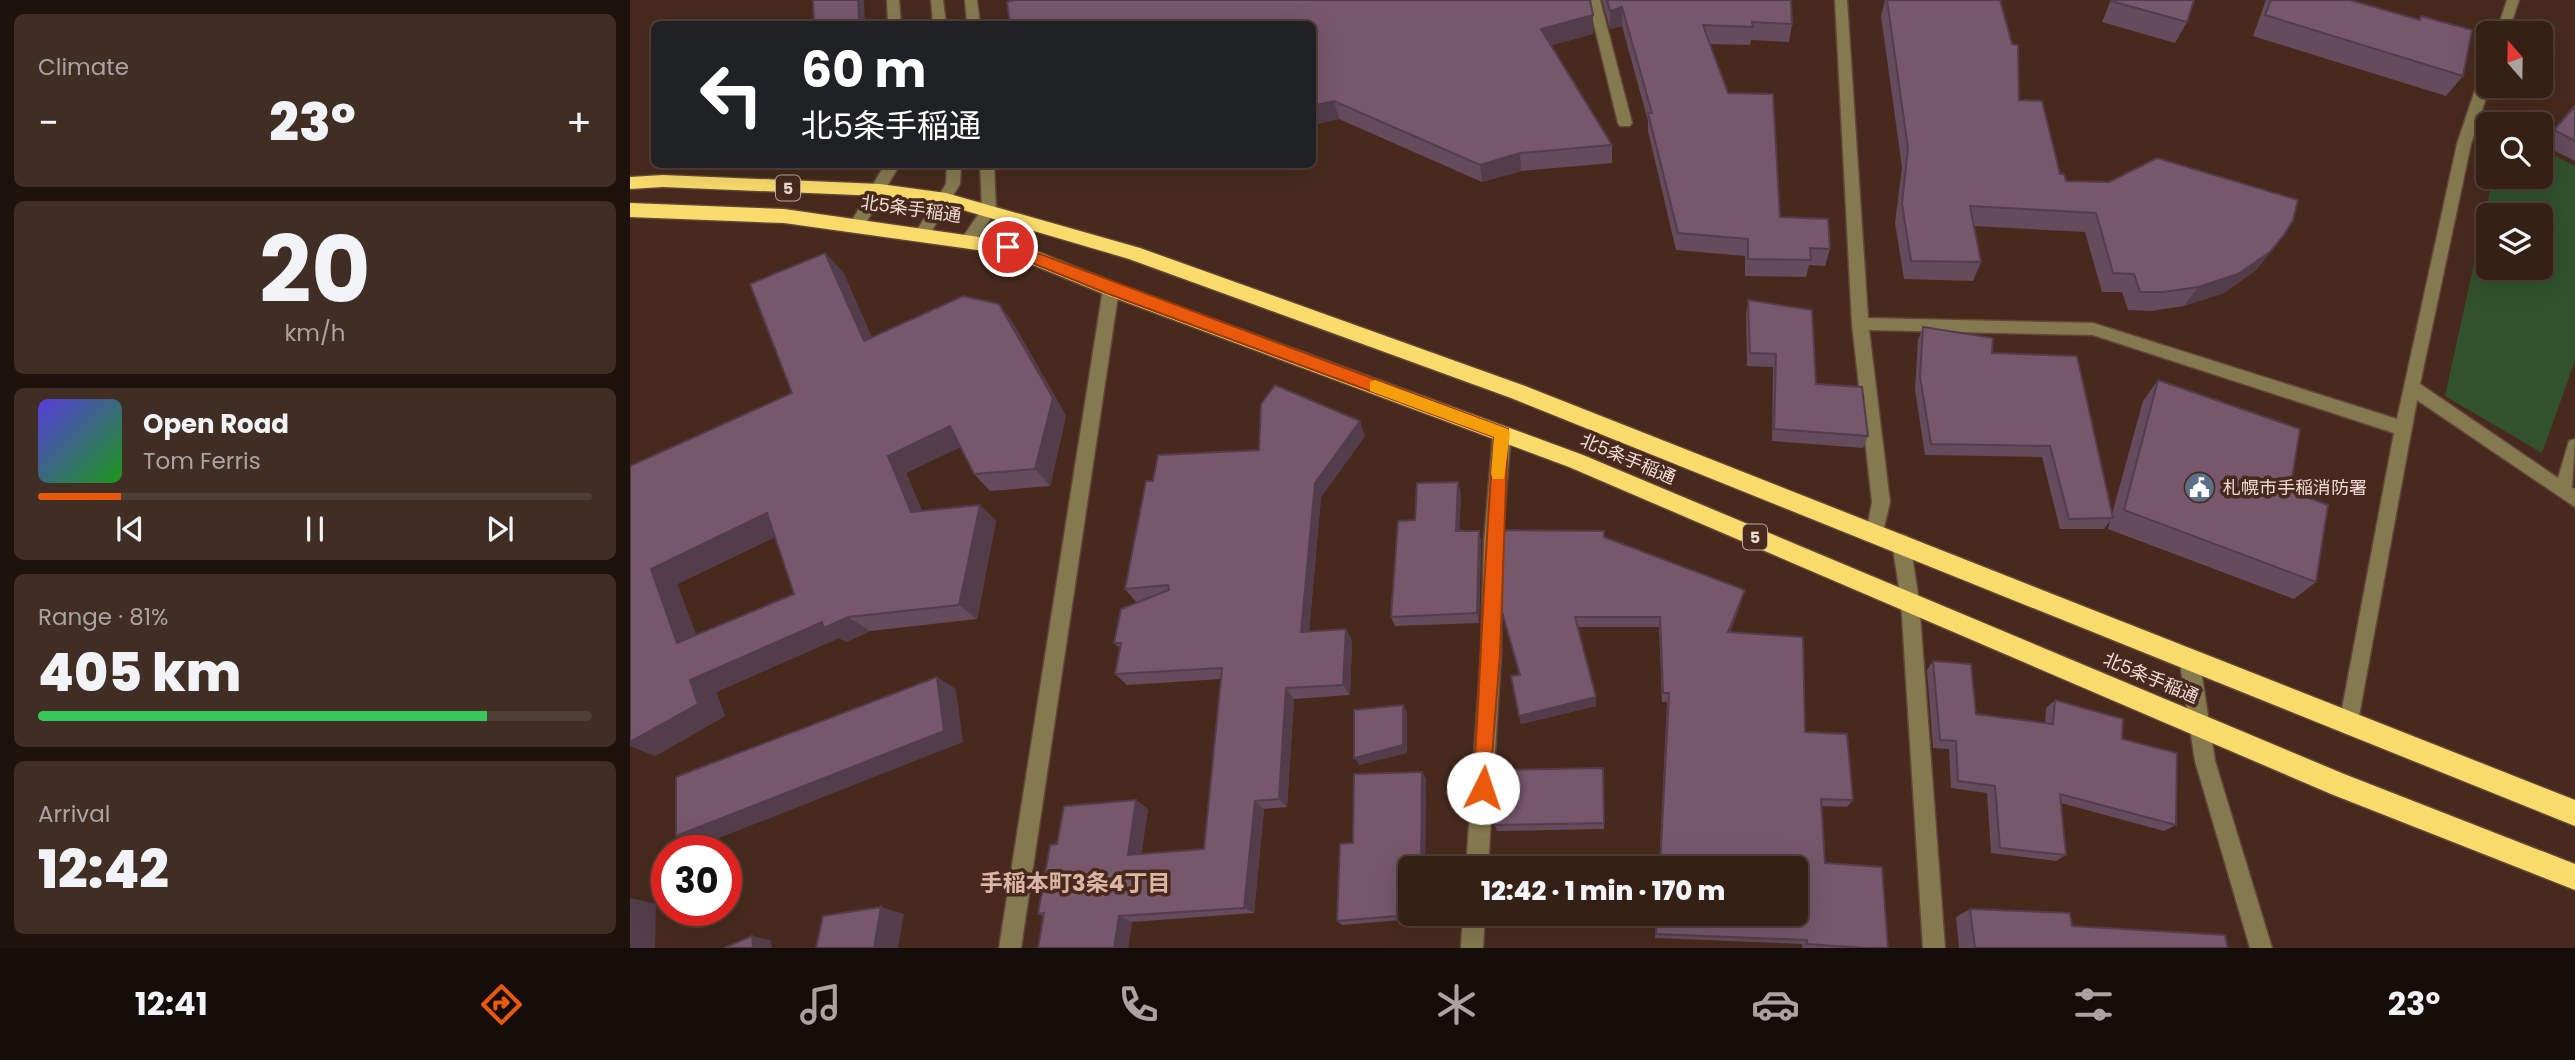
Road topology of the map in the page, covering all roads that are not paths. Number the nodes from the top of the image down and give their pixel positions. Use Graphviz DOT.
graph roads {
  1 [pos="892,0"];
  2 [pos="937,0"];
  3 [pos="971,0"];
  4 [pos="1594,0"];
  5 [pos="1841,0"];
  6 [pos="2513,0"];
  7 [pos="895,21"];
  8 [pos="940,21"];
  9 [pos="974,21"];
  10 [pos="2506,21"];
  11 [pos="2479,98"];
  12 [pos="1625,123"];
  13 [pos="891,168"];
  14 [pos="954,168"];
  15 [pos="987,168"];
  16 [pos="630,183"];
  17 [pos="880,190"];
  18 [pos="946,199"];
  19 [pos="989,209"];
  20 [pos="630,210"];
  21 [pos="858,224"];
  22 [pos="923,233"];
  23 [pos="968,241"];
  24 [pos="1111,289"];
  25 [pos="1860,324"];
  26 [pos="2411,387"];
  27 [pos="2402,428"];
  28 [pos="1502,433"];
  29 [pos="2575,446"];
  30 [pos="2569,494"];
  31 [pos="1875,534"];
  32 [pos="1901,542"];
  33 [pos="1910,601"];
  34 [pos="2189,657"];
  35 [pos="2200,723"];
  36 [pos="2349,725"];
  37 [pos="2575,813"];
  38 [pos="1478,856"];
  39 [pos="2575,877"];
  40 [pos="1473,926"];
  41 [pos="1010,948"];
  42 [pos="1472,948"];
  43 [pos="1934,948"];
  44 [pos="2261,948"];
  1 -- 7 [label="street"];
  2 -- 8 [label="street"];
  3 -- 9 [label="street"];
  4 -- 12 [label="street"];
  5 -- 25 [label="street"];
  6 -- 10 [label="street"];
  11 -- 26 [label="street"];
  13 -- 17 [label="street"];
  14 -- 18 [label="street"];
  15 -- 19 [label="street"];
  16 -- 17 [label="highway, 北5条手稲通 / 5"];
  17 -- 18 [label="highway, 北5条手稲通 / 5"];
  17 -- 21 [label="street"];
  18 -- 19 [label="highway, 北5条手稲通 / 5"];
  18 -- 22 [label="street"];
  19 -- 23 [label="street"];
  19 -- 31 [label="highway, 北5条手稲通 / 5"];
  20 -- 21 [label="highway, 北5条手稲通 / 5"];
  21 -- 22 [label="highway, 北5条手稲通 / 5"];
  22 -- 23 [label="highway, 北5条手稲通 / 5"];
  23 -- 24 [label="highway, 北5条手稲通 / 5"];
  24 -- 28 [label="highway, 北5条手稲通 / 5"];
  24 -- 41 [label="street"];
  25 -- 27 [label="street"];
  25 -- 31 [label="street"];
  26 -- 27 [label="street"];
  26 -- 30 [label="street"];
  27 -- 36 [label="street"];
  28 -- 33 [label="highway, 北5条手稲通 / 5"];
  28 -- 38 [label="street"];
  29 -- 30 [label="street"];
  31 -- 32 [label="highway, 北5条手稲通 / 5"];
  32 -- 33 [label="street"];
  32 -- 34 [label="highway, 北5条手稲通 / 5"];
  33 -- 35 [label="highway, 北5条手稲通 / 5"];
  33 -- 43 [label="street"];
  34 -- 35 [label="street"];
  34 -- 36 [label="highway, 北5条手稲通 / 5"];
  35 -- 39 [label="highway, 北5条手稲通 / 5"];
  35 -- 44 [label="street"];
  36 -- 37 [label="highway, 北5条手稲通 / 5"];
  40 -- 42 [label="street"];
}
